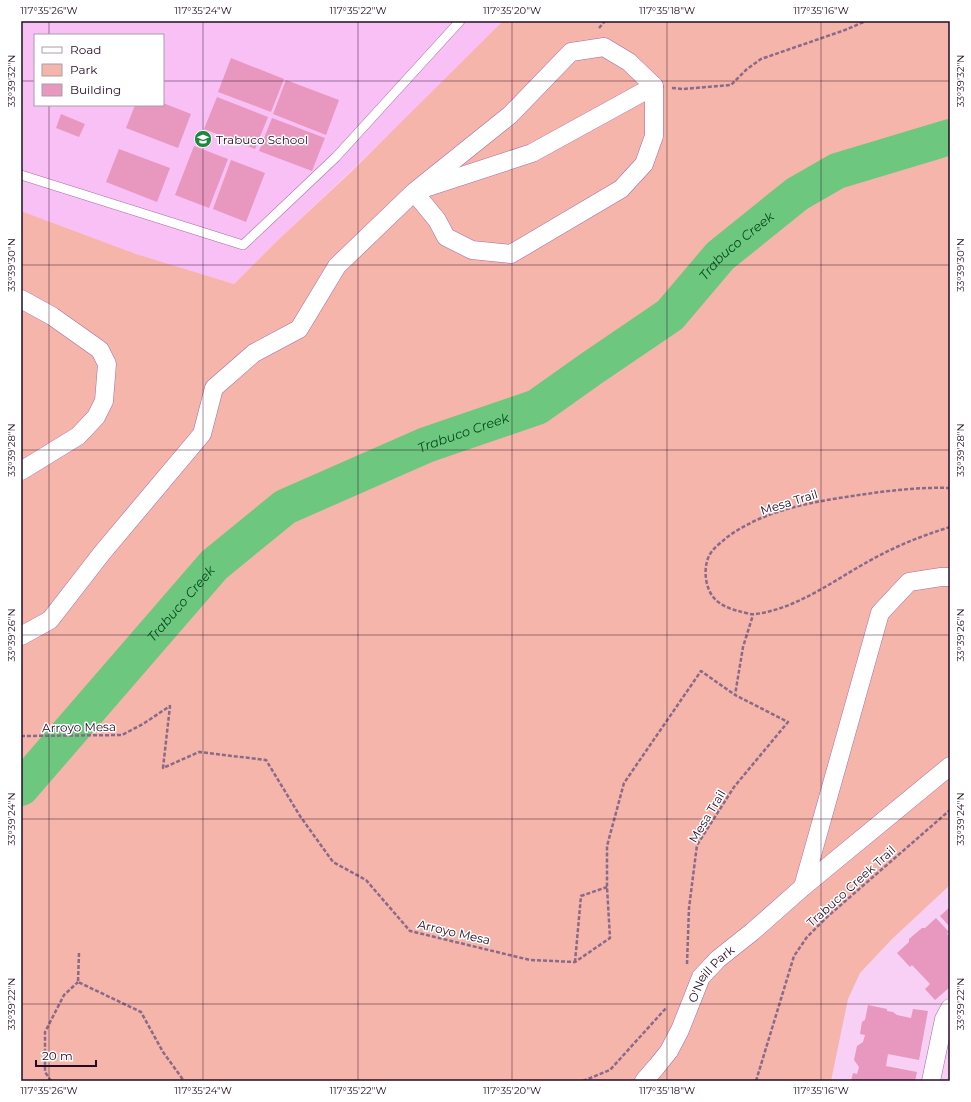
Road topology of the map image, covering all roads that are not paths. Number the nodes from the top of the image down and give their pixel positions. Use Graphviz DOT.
graph roads {
  1 [pos="460,21"];
  2 [pos="654,86"];
  3 [pos="21,175"];
  4 [pos="414,192"];
  5 [pos="21,299"];
  6 [pos="21,471"];
  7 [pos="950,577"];
  8 [pos="21,636"];
  9 [pos="950,766"];
  10 [pos="803,887"];
  11 [pos="950,1008"];
  12 [pos="945,1039"];
  13 [pos="644,1081"];
  14 [pos="931,1081"];
  1 -- 3 [label="lane"];
  2 -- 4 [label="street"];
  2 -- 4 [label="street"];
  2 -- 4 [label="street"];
  4 -- 8 [label="street"];
  5 -- 6 [label="street"];
  7 -- 10 [label="street"];
  9 -- 10 [label="street, O'Neill Park"];
  10 -- 13 [label="street, O'Neill Park"];
  11 -- 12 [label="street"];
  12 -- 14 [label="street"];
}
